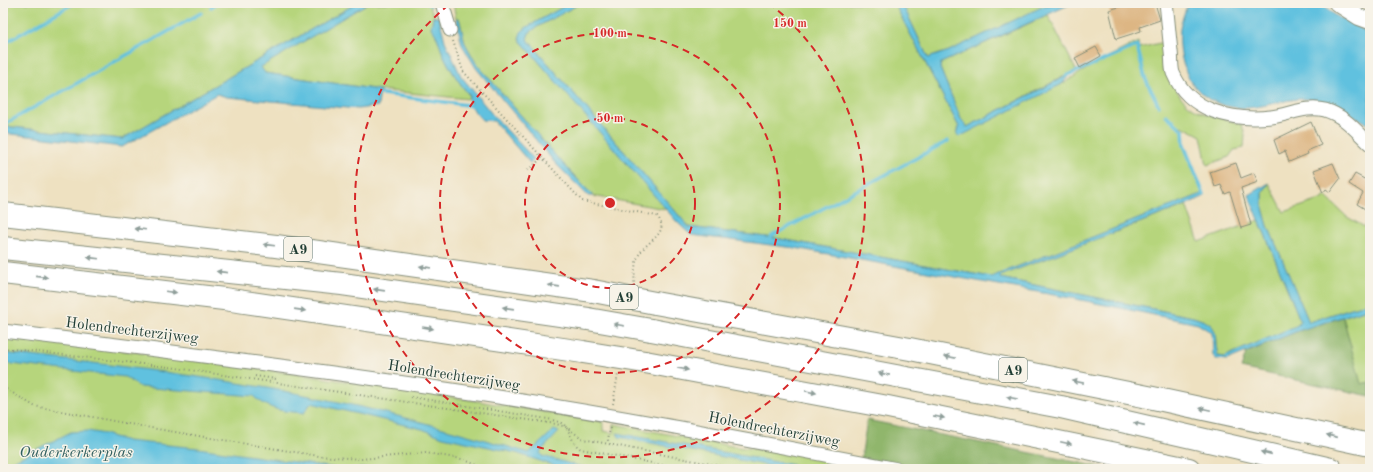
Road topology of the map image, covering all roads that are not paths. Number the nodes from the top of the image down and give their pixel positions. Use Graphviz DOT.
graph roads {
  1 [pos="442,3"];
  2 [pos="1166,3"];
  3 [pos="1337,3"];
  4 [pos="1370,21"];
  5 [pos="450,30"];
  6 [pos="1370,144"];
  7 [pos="3,214"];
  8 [pos="3,248"];
  9 [pos="3,273"];
  10 [pos="3,331"];
  11 [pos="1370,445"];
  12 [pos="897,469"];
  13 [pos="1189,469"];
  14 [pos="1331,469"];
  1 -- 5 [label="street"];
  2 -- 6 [label="street"];
  3 -- 4 [label="street"];
  11 -- 7 [label="highway, A9, one-way, bridge"];
  14 -- 8 [label="highway, A9, one-way, bridge"];
  9 -- 13 [label="highway, one-way, bridge"];
  10 -- 12 [label="street, Holendrechterzijweg"];
}
